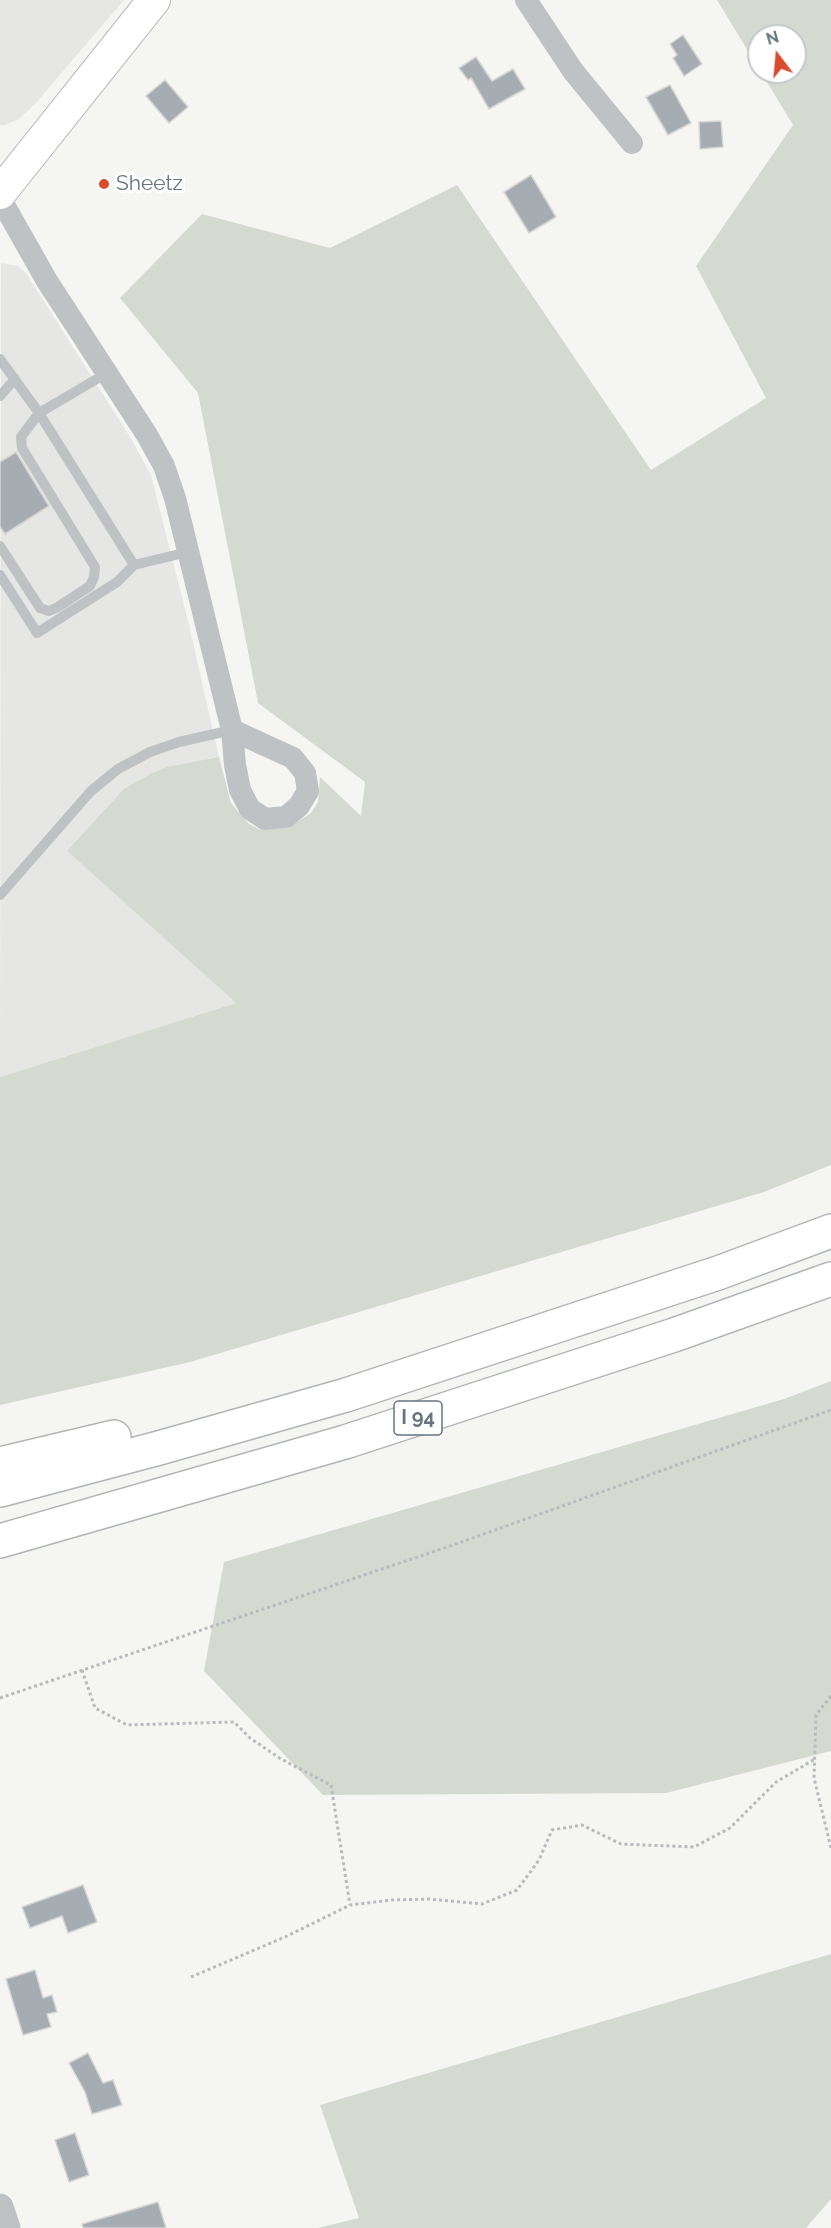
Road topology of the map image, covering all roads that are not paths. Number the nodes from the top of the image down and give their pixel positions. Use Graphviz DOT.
graph roads {
  1 [pos="154,0"];
  2 [pos="526,0"];
  3 [pos="632,143"];
  4 [pos="0,192"];
  5 [pos="0,198"];
  6 [pos="0,359"];
  7 [pos="106,373"];
  8 [pos="15,379"];
  9 [pos="0,396"];
  10 [pos="39,412"];
  11 [pos="0,546"];
  12 [pos="188,552"];
  13 [pos="134,565"];
  14 [pos="0,575"];
  15 [pos="232,730"];
  16 [pos="0,895"];
  17 [pos="831,1231"];
  18 [pos="831,1279"];
  19 [pos="346,1395"];
  20 [pos="0,1464"];
  21 [pos="0,1490"];
  22 [pos="0,1541"];
  23 [pos="0,2207"];
  24 [pos="7,2228"];
  1 -- 4 [label="main road"];
  2 -- 3 [label="street"];
  5 -- 7 [label="street"];
  6 -- 8 [label="lane"];
  7 -- 10 [label="lane"];
  7 -- 12 [label="street"];
  8 -- 9 [label="lane"];
  8 -- 10 [label="lane"];
  10 -- 11 [label="lane"];
  10 -- 13 [label="lane"];
  12 -- 13 [label="lane"];
  12 -- 15 [label="street"];
  13 -- 14 [label="lane"];
  15 -- 16 [label="lane"];
  17 -- 19 [label="highway, I 94"];
  18 -- 22 [label="highway, I 94"];
  19 -- 20 [label="highway"];
  19 -- 21 [label="highway, I 94"];
  23 -- 24 [label="street"];
}
